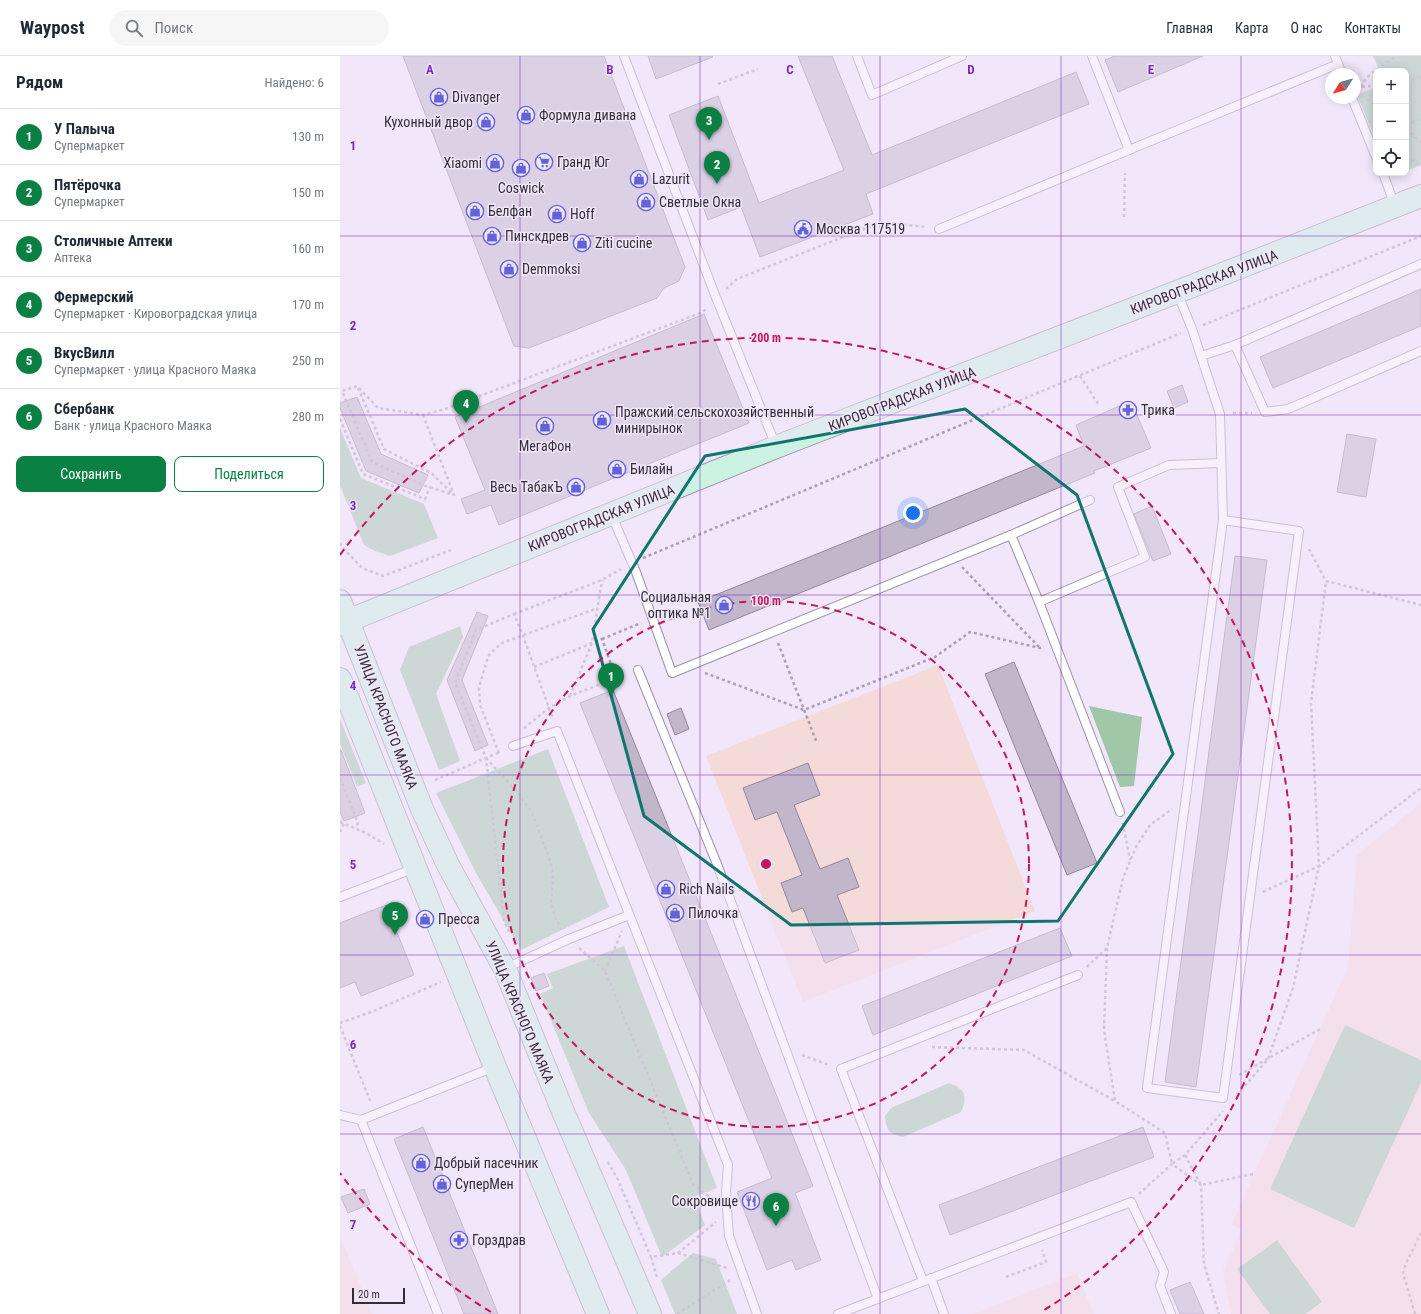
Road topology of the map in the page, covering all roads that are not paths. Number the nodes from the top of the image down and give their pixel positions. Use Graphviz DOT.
graph roads {
  1 [pos="624,56"];
  2 [pos="856,56"];
  3 [pos="962,56"];
  4 [pos="1092,56"];
  5 [pos="1336,60"];
  6 [pos="1357,104"];
  7 [pos="1373,148"];
  8 [pos="1129,150"];
  9 [pos="1384,176"];
  10 [pos="1421,196"];
  11 [pos="1395,207"];
  12 [pos="939,229"];
  13 [pos="1421,264"];
  14 [pos="1177,292"];
  15 [pos="1235,345"];
  16 [pos="1421,351"];
  17 [pos="1201,356"];
  18 [pos="776,447"];
  19 [pos="1221,463"];
  20 [pos="1090,500"];
  21 [pos="611,514"];
  22 [pos="1223,520"];
  23 [pos="1011,535"];
  24 [pos="1039,602"];
  25 [pos="343,615"];
  26 [pos="638,670"];
  27 [pos="340,680"];
  28 [pos="513,746"];
  29 [pos="1120,812"];
  30 [pos="416,868"];
  31 [pos="340,897"];
  32 [pos="629,915"];
  33 [pos="505,969"];
  34 [pos="1078,975"];
  35 [pos="495,1067"];
  36 [pos="340,1115"];
  37 [pos="361,1120"];
  38 [pos="927,1280"];
  39 [pos="878,1299"];
  40 [pos="438,1314"];
  41 [pos="598,1314"];
  42 [pos="650,1314"];
  43 [pos="757,1314"];
  44 [pos="838,1314"];
  45 [pos="944,1314"];
  46 [pos="1171,1314"];
  1 -- 18 [label="lane"];
  2 -- 3 [label="lane"];
  4 -- 8 [label="lane"];
  5 -- 8 [label="lane"];
  6 -- 7 [label="lane"];
  8 -- 12 [label="lane"];
  9 -- 11 [label="lane"];
  10 -- 11 [label="street, КИРОВОГРАДСКАЯ УЛИЦА"];
  11 -- 14 [label="street, КИРОВОГРАДСКАЯ УЛИЦА"];
  13 -- 15 [label="lane"];
  14 -- 17 [label="lane"];
  14 -- 18 [label="street, КИРОВОГРАДСКАЯ УЛИЦА"];
  15 -- 16 [label="lane"];
  15 -- 17 [label="lane"];
  17 -- 19 [label="lane"];
  18 -- 21 [label="street, КИРОВОГРАДСКАЯ УЛИЦА"];
  19 -- 22 [label="lane"];
  19 -- 24 [label="lane"];
  20 -- 23 [label="lane"];
  21 -- 23 [label="lane"];
  21 -- 25 [label="street, КИРОВОГРАДСКАЯ УЛИЦА"];
  22 -- 22 [label="lane"];
  23 -- 24 [label="lane"];
  24 -- 29 [label="lane"];
  25 -- 33 [label="street, УЛИЦА КРАСНОГО МАЯКА"];
  26 -- 39 [label="lane"];
  27 -- 30 [label="street, УЛИЦА КРАСНОГО МАЯКА"];
  28 -- 32 [label="lane"];
  30 -- 31 [label="lane"];
  30 -- 35 [label="street, УЛИЦА КРАСНОГО МАЯКА"];
  32 -- 33 [label="lane"];
  32 -- 43 [label="lane"];
  33 -- 42 [label="street, УЛИЦА КРАСНОГО МАЯКА"];
  34 -- 38 [label="lane"];
  35 -- 37 [label="lane"];
  35 -- 41 [label="street, УЛИЦА КРАСНОГО МАЯКА"];
  36 -- 37 [label="lane"];
  37 -- 40 [label="lane"];
  38 -- 39 [label="lane"];
  38 -- 45 [label="lane"];
  38 -- 46 [label="lane"];
  39 -- 44 [label="lane"];
}
